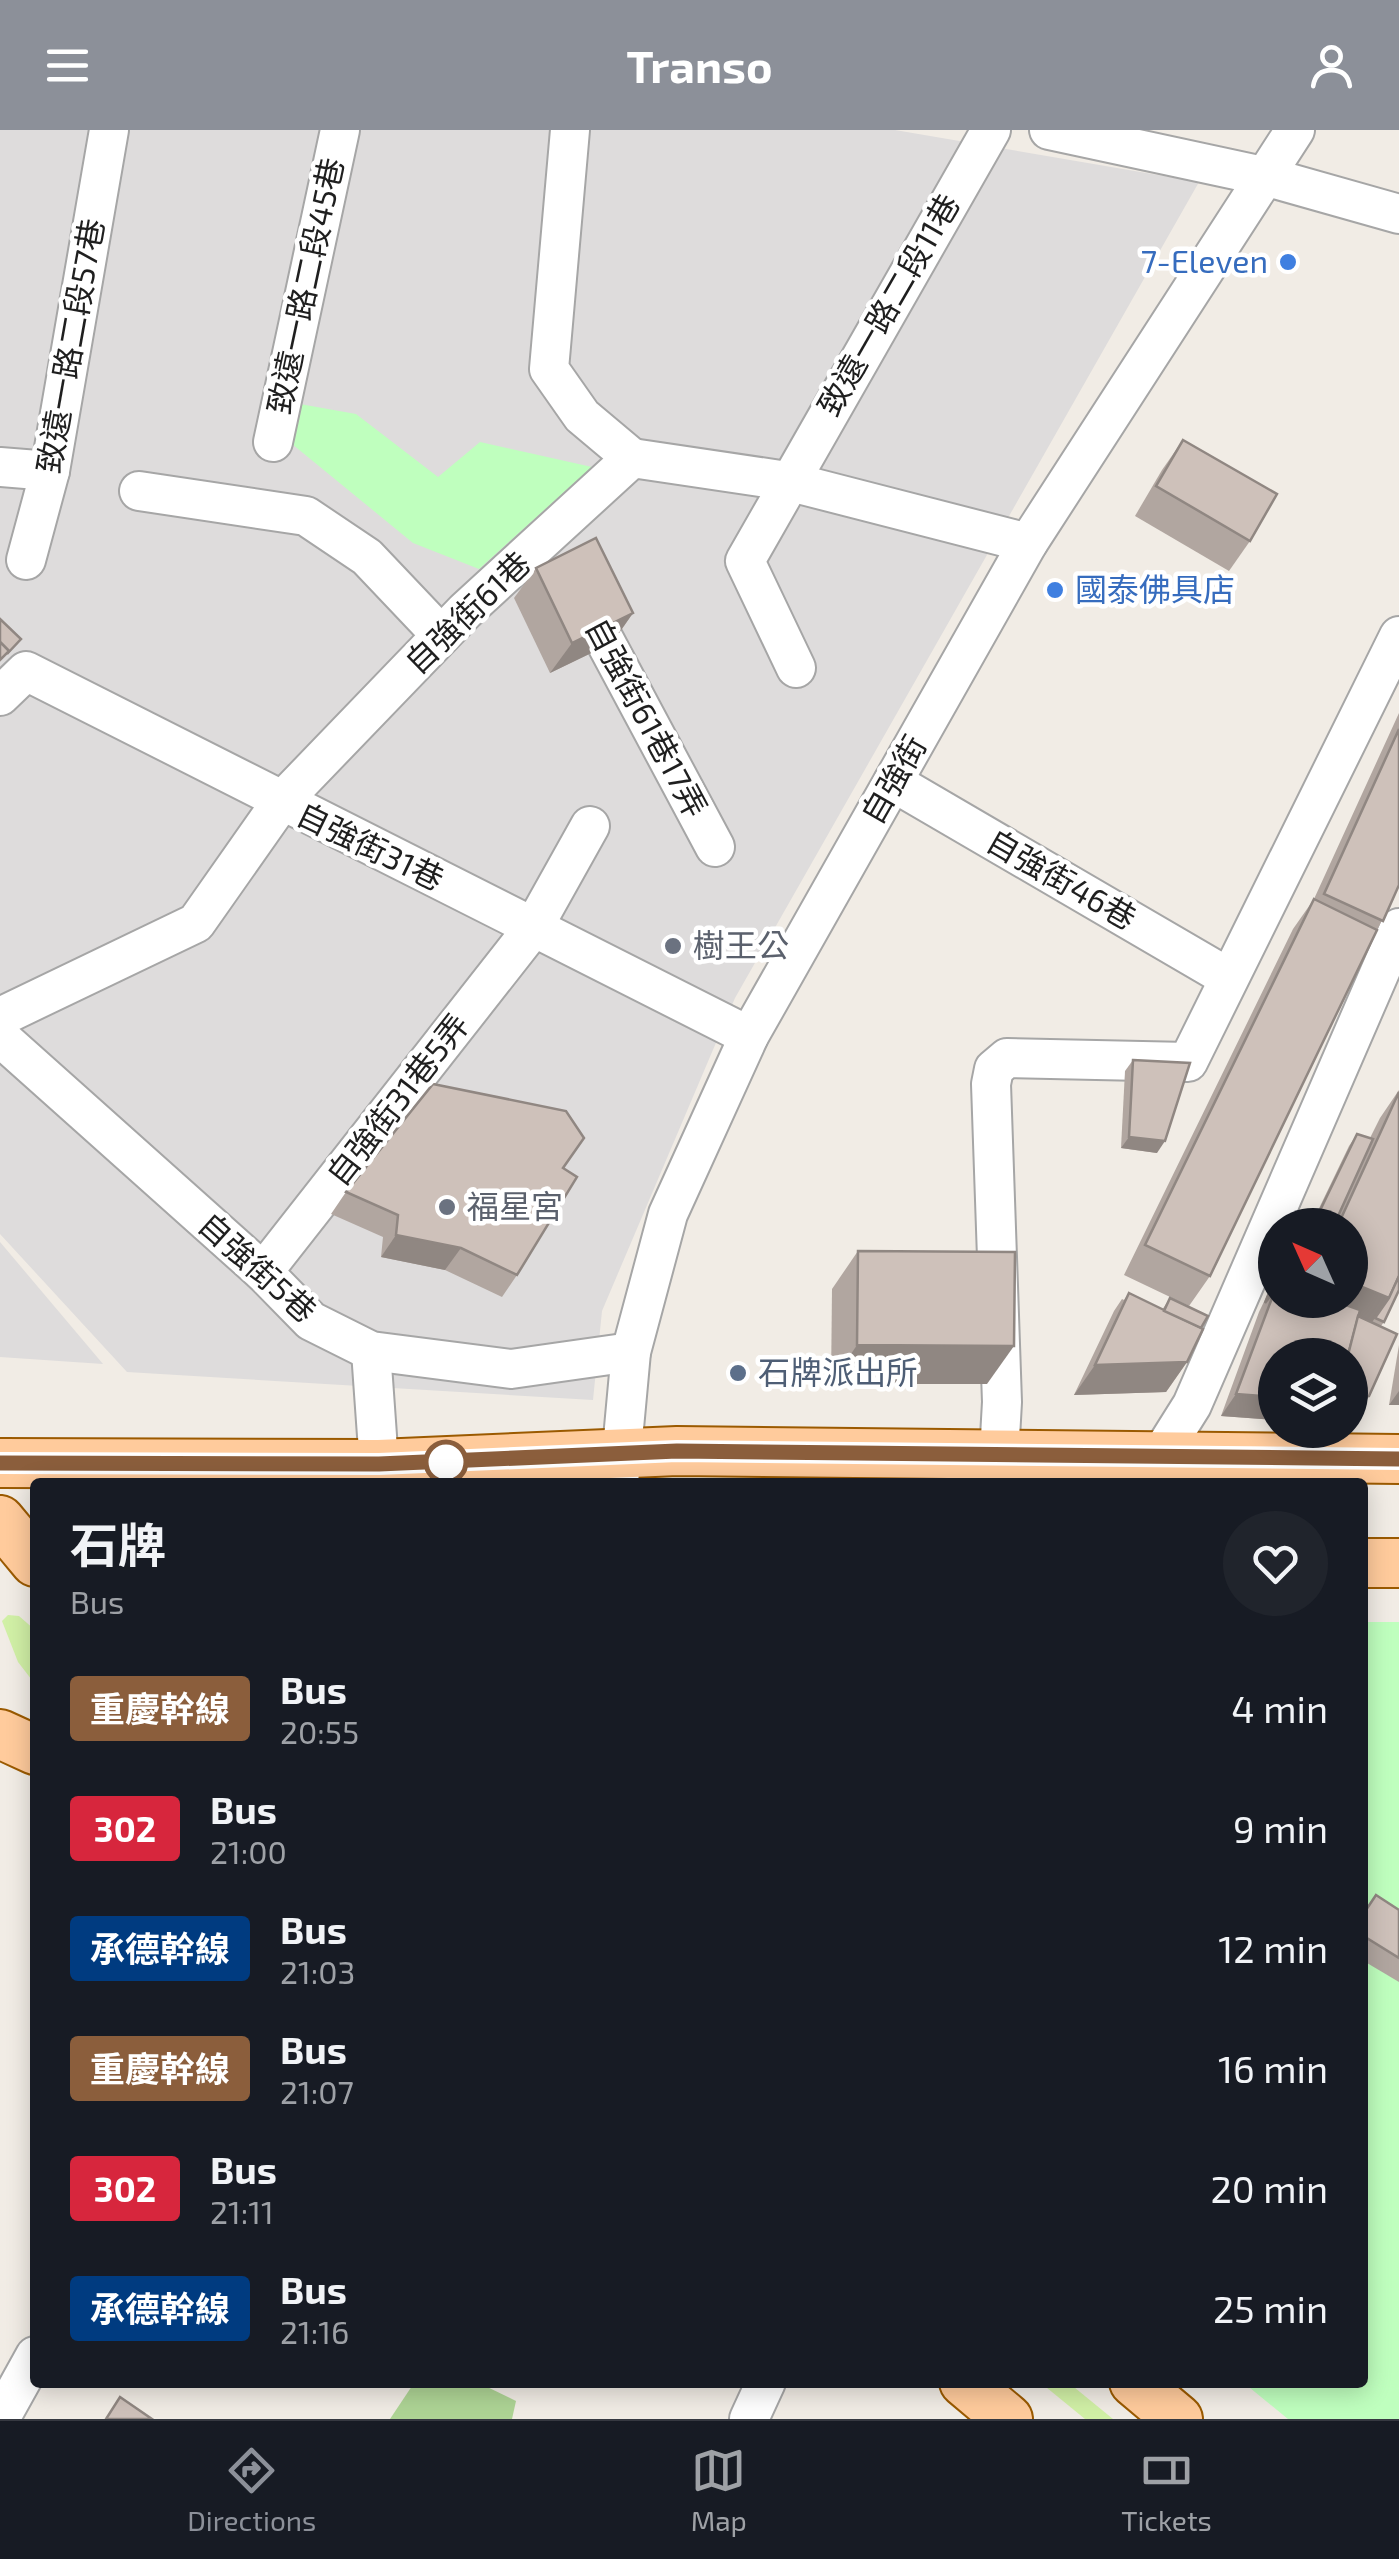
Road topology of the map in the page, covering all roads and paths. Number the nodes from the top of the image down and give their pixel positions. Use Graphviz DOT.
graph roads {
  1 [pos="110,130"];
  2 [pos="340,130"];
  3 [pos="570,130"];
  4 [pos="992,130"];
  5 [pos="1049,130"];
  6 [pos="1296,130"];
  7 [pos="1268,177"];
  8 [pos="1399,214"];
  9 [pos="273,442"];
  10 [pos="632,458"];
  11 [pos="0,467"];
  12 [pos="50,472"];
  13 [pos="787,481"];
  14 [pos="139,491"];
  15 [pos="549,536"];
  16 [pos="1028,543"];
  17 [pos="26,560"];
  18 [pos="442,635"];
  19 [pos="1399,636"];
  20 [pos="796,668"];
  21 [pos="0,696"];
  22 [pos="893,782"];
  23 [pos="281,802"];
  24 [pos="590,826"];
  25 [pos="715,847"];
  26 [pos="533,928"];
  27 [pos="1399,928"];
  28 [pos="1229,978"];
  29 [pos="0,1017"];
  30 [pos="749,1036"];
  31 [pos="0,1037"];
  32 [pos="263,1272"];
  33 [pos="372,1350"];
  34 [pos="631,1352"];
  35 [pos="999,1455"];
  36 [pos="1399,1459"];
  37 [pos="0,1463"];
  38 [pos="379,1464"];
  39 [pos="620,1468"];
  40 [pos="1159,1470"];
  41 [pos="1399,1563"];
  42 [pos="1368,1564"];
  43 [pos="0,1734"];
  44 [pos="30,1748"];
  45 [pos="30,2365"];
  46 [pos="763,2388"];
  47 [pos="971,2388"];
  48 [pos="1141,2388"];
  49 [pos="0,2419"];
  50 [pos="749,2419"];
  51 [pos="1008,2419"];
  52 [pos="1178,2419"];
  1 -- 12 [label="street, 致遠一路二段57巷"];
  2 -- 9 [label="street, 致遠一路二段45巷"];
  3 -- 10 [label="street"];
  4 -- 13 [label="street, 致遠一路二段11巷"];
  5 -- 7 [label="street"];
  6 -- 7 [label="street, 自強街"];
  7 -- 8 [label="street"];
  7 -- 16 [label="street, 自強街"];
  10 -- 13 [label="street"];
  10 -- 15 [label="street, 自強街61巷"];
  11 -- 12 [label="street"];
  12 -- 17 [label="street, 致遠一路二段57巷"];
  13 -- 16 [label="street"];
  13 -- 20 [label="street, 致遠一路二段11巷"];
  14 -- 18 [label="street"];
  15 -- 18 [label="street, 自強街61巷"];
  15 -- 25 [label="street, 自強街61巷17弄"];
  16 -- 22 [label="street, 自強街"];
  18 -- 23 [label="street, 自強街61巷"];
  19 -- 28 [label="street"];
  21 -- 23 [label="street, 自強街31巷"];
  22 -- 28 [label="street, 自強街46巷"];
  22 -- 30 [label="street, 自強街"];
  23 -- 26 [label="street, 自強街31巷"];
  23 -- 29 [label="street, 自強街61巷"];
  24 -- 26 [label="street, 自強街31巷5弄"];
  26 -- 30 [label="street, 自強街31巷"];
  26 -- 32 [label="street, 自強街31巷5弄"];
  27 -- 40 [label="street"];
  28 -- 35 [label="street"];
  30 -- 34 [label="street, 自強街"];
  31 -- 32 [label="street, 自強街5巷"];
  32 -- 33 [label="street, 自強街5巷"];
  33 -- 34 [label="street, 自強街5巷"];
  33 -- 38 [label="street"];
  34 -- 39 [label="street, 自強街"];
  35 -- 39 [label="main road"];
  35 -- 40 [label="main road"];
  36 -- 40 [label="main road"];
  37 -- 38 [label="main road"];
  38 -- 39 [label="main road"];
  41 -- 42 [label="main road"];
  43 -- 44 [label="main road"];
  45 -- 49 [label="street"];
  46 -- 50 [label="street"];
  47 -- 51 [label="main road"];
  48 -- 52 [label="main road"];
}
